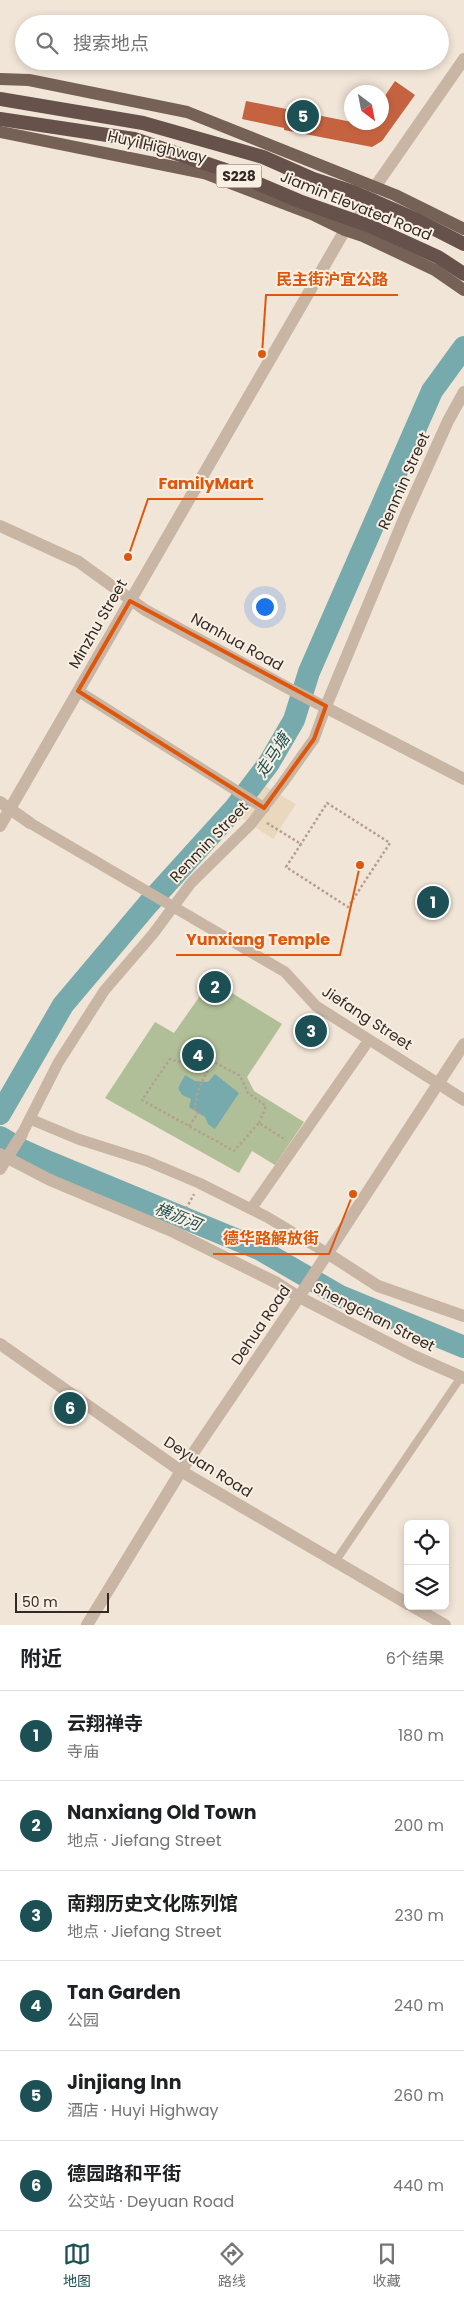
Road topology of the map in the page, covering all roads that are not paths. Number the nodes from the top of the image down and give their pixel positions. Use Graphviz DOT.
graph roads {
  1 [pos="464,59"];
  2 [pos="0,79"];
  3 [pos="0,99"];
  4 [pos="0,119"];
  5 [pos="0,132"];
  6 [pos="374,186"];
  7 [pos="464,229"];
  8 [pos="345,230"];
  9 [pos="464,244"];
  10 [pos="464,274"];
  11 [pos="464,290"];
  12 [pos="464,392"];
  13 [pos="0,526"];
  14 [pos="130,601"];
  15 [pos="78,691"];
  16 [pos="326,706"];
  17 [pos="464,779"];
  18 [pos="5,806"];
  19 [pos="260,812"];
  20 [pos="30,823"];
  21 [pos="0,826"];
  22 [pos="173,906"];
  23 [pos="369,1040"];
  24 [pos="464,1044"];
  25 [pos="439,1084"];
  26 [pos="464,1100"];
  27 [pos="30,1119"];
  28 [pos="22,1134"];
  29 [pos="5,1158"];
  30 [pos="251,1209"];
  31 [pos="327,1253"];
  32 [pos="299,1297"];
  33 [pos="464,1316"];
  34 [pos="0,1344"];
  35 [pos="463,1377"];
  36 [pos="181,1471"];
  37 [pos="335,1562"];
  38 [pos="404,1602"];
  39 [pos="419,1610"];
  40 [pos="87,1625"];
  41 [pos="445,1625"];
  1 -- 6 [label="street, Minzhu Street"];
  2 -- 6 [label="main road"];
  3 -- 9 [label="highway, Jiamin Elevated Road / S228, bridge"];
  4 -- 10 [label="highway, Jiamin Elevated Road / S228, bridge"];
  5 -- 8 [label="main road, Huyi Highway"];
  6 -- 7 [label="main road"];
  6 -- 8 [label="street, Minzhu Street"];
  8 -- 11 [label="main road, Huyi Highway"];
  8 -- 14 [label="street, Minzhu Street"];
  12 -- 16 [label="street, Renmin Street"];
  13 -- 14 [label="street, Nanhua Road"];
  14 -- 15 [label="street, Minzhu Street"];
  14 -- 16 [label="street, Nanhua Road"];
  15 -- 18 [label="street, Minzhu Street"];
  15 -- 19 [label="street"];
  16 -- 17 [label="street, Nanhua Road"];
  16 -- 19 [label="street, Renmin Street"];
  18 -- 20 [label="street, Jiefang Street"];
  18 -- 21 [label="street, Minzhu Street"];
  19 -- 22 [label="street, Renmin Street"];
  20 -- 22 [label="street, Jiefang Street"];
  22 -- 23 [label="street, Jiefang Street"];
  22 -- 27 [label="street, Renmin Street"];
  23 -- 25 [label="street, Jiefang Street"];
  23 -- 30 [label="street"];
  24 -- 25 [label="street, Dehua Road"];
  25 -- 26 [label="street, Jiefang Street"];
  25 -- 31 [label="street, Dehua Road"];
  27 -- 28 [label="street, Renmin Street"];
  27 -- 30 [label="street"];
  28 -- 29 [label="street, Renmin Street"];
  29 -- 32 [label="street, Shengchan Street"];
  30 -- 31 [label="street"];
  31 -- 32 [label="street, Dehua Road"];
  31 -- 33 [label="street"];
  32 -- 35 [label="street, Shengchan Street"];
  32 -- 36 [label="street, Dehua Road"];
  34 -- 36 [label="street, Deyuan Road"];
  35 -- 37 [label="lane"];
  36 -- 37 [label="street, Deyuan Road"];
  36 -- 40 [label="street, Dehua Road"];
  37 -- 38 [label="street, Deyuan Road"];
  39 -- 41 [label="street"];
}
